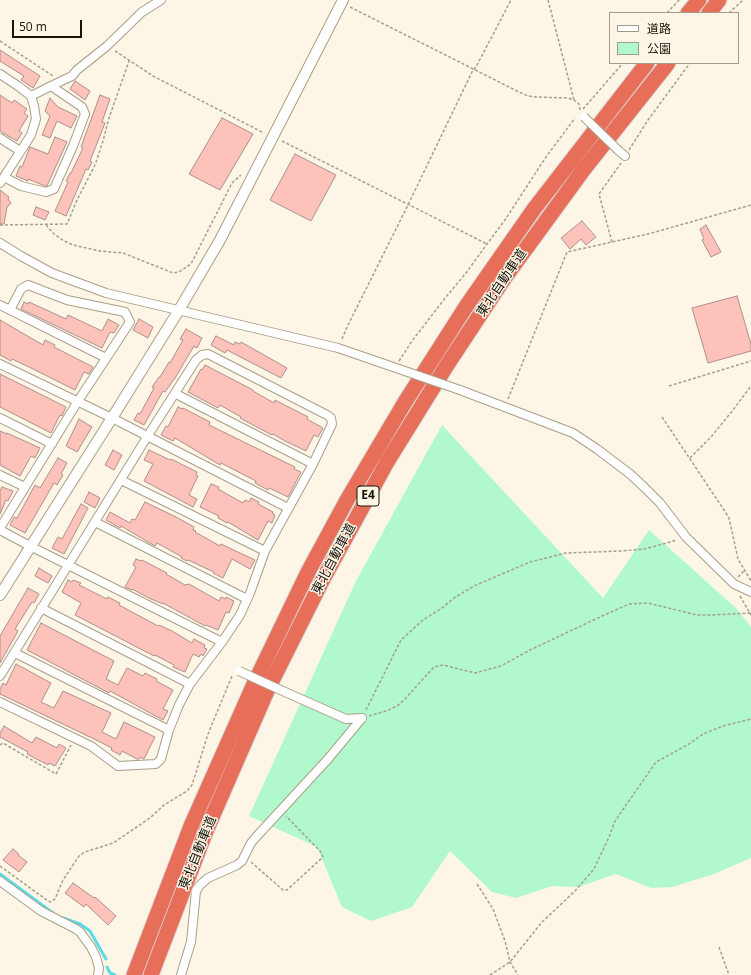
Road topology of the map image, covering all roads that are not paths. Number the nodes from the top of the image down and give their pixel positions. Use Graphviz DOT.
graph roads {
  1 [pos="161,0"];
  2 [pos="699,0"];
  3 [pos="719,0"];
  4 [pos="339,1"];
  5 [pos="689,12"];
  6 [pos="710,12"];
  7 [pos="646,64"];
  8 [pos="667,64"];
  9 [pos="0,74"];
  10 [pos="51,86"];
  11 [pos="31,96"];
  12 [pos="580,117"];
  13 [pos="0,138"];
  14 [pos="20,151"];
  15 [pos="625,156"];
  16 [pos="2,180"];
  17 [pos="0,243"];
  18 [pos="0,305"];
  19 [pos="10,310"];
  20 [pos="179,310"];
  21 [pos="106,358"];
  22 [pos="0,364"];
  23 [pos="176,394"];
  24 [pos="78,401"];
  25 [pos="0,418"];
  26 [pos="112,418"];
  27 [pos="147,437"];
  28 [pos="52,444"];
  29 [pos="313,464"];
  30 [pos="0,475"];
  31 [pos="121,480"];
  32 [pos="25,487"];
  33 [pos="288,508"];
  34 [pos="95,522"];
  35 [pos="0,529"];
  36 [pos="30,546"];
  37 [pos="265,551"];
  38 [pos="68,565"];
  39 [pos="751,592"];
  40 [pos="0,595"];
  41 [pos="247,599"];
  42 [pos="41,608"];
  43 [pos="222,642"];
  44 [pos="15,653"];
  45 [pos="239,671"];
  46 [pos="0,676"];
  47 [pos="190,684"];
  48 [pos="0,702"];
  49 [pos="169,730"];
  50 [pos="0,881"];
  51 [pos="98,975"];
  52 [pos="134,975"];
  53 [pos="151,975"];
  54 [pos="181,975"];
  1 -- 10 [label="street"];
  2 -- 5 [label="highway"];
  3 -- 6 [label="highway"];
  4 -- 20 [label="street"];
  7 -- 52 [label="highway, 東北自動車道 / E4"];
  8 -- 53 [label="highway, 東北自動車道 / E4"];
  9 -- 11 [label="street"];
  10 -- 11 [label="street"];
  10 -- 16 [label="street"];
  11 -- 14 [label="street"];
  12 -- 15 [label="street, bridge"];
  13 -- 14 [label="street"];
  14 -- 16 [label="street"];
  17 -- 20 [label="street"];
  18 -- 19 [label="street"];
  19 -- 21 [label="street"];
  19 -- 21 [label="street"];
  20 -- 26 [label="street"];
  20 -- 39 [label="street, bridge"];
  21 -- 24 [label="street"];
  22 -- 24 [label="street"];
  23 -- 27 [label="street"];
  23 -- 29 [label="street"];
  23 -- 29 [label="street"];
  24 -- 26 [label="street"];
  24 -- 28 [label="street"];
  25 -- 28 [label="street"];
  26 -- 27 [label="street"];
  26 -- 36 [label="street"];
  27 -- 31 [label="street"];
  27 -- 33 [label="street"];
  28 -- 32 [label="street"];
  29 -- 33 [label="street"];
  30 -- 32 [label="street"];
  31 -- 34 [label="street"];
  31 -- 37 [label="street"];
  32 -- 35 [label="street"];
  33 -- 37 [label="street"];
  34 -- 38 [label="street"];
  34 -- 41 [label="street"];
  35 -- 36 [label="street"];
  36 -- 38 [label="street"];
  36 -- 40 [label="street"];
  37 -- 41 [label="street"];
  38 -- 42 [label="street"];
  38 -- 43 [label="street"];
  41 -- 43 [label="street"];
  42 -- 44 [label="street"];
  42 -- 47 [label="street"];
  43 -- 47 [label="street"];
  44 -- 46 [label="street"];
  44 -- 49 [label="street"];
  45 -- 54 [label="street, bridge"];
  47 -- 49 [label="street"];
  48 -- 49 [label="street"];
  50 -- 51 [label="street"];
}
